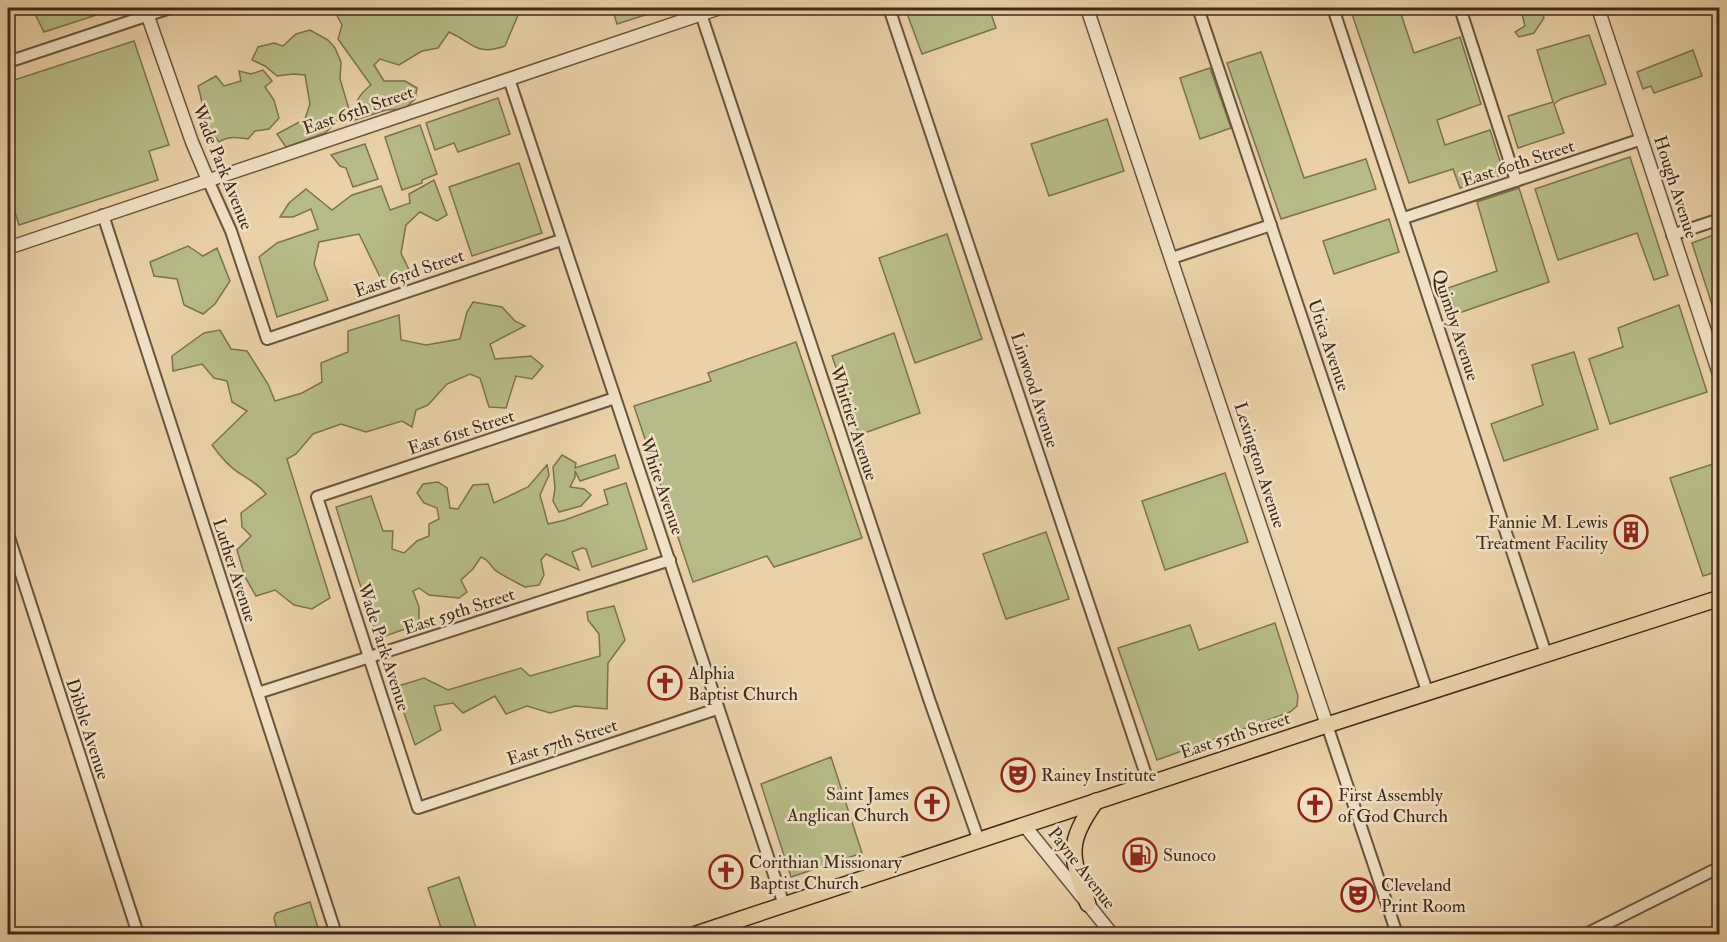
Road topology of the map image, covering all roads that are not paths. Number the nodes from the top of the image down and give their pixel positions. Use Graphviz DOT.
graph roads {
  1 [pos="170,8"];
  2 [pos="720,8"];
  3 [pos="889,8"];
  4 [pos="1087,8"];
  5 [pos="1198,8"];
  6 [pos="1333,8"];
  7 [pos="1460,8"];
  8 [pos="1598,8"];
  9 [pos="146,11"];
  10 [pos="701,14"];
  11 [pos="8,62"];
  12 [pos="508,78"];
  13 [pos="1642,139"];
  14 [pos="208,180"];
  15 [pos="1516,181"];
  16 [pos="103,216"];
  17 [pos="1404,218"];
  18 [pos="1719,219"];
  19 [pos="1271,225"];
  20 [pos="1672,235"];
  21 [pos="561,240"];
  22 [pos="8,248"];
  23 [pos="1172,258"];
  24 [pos="267,339"];
  25 [pos="1719,377"];
  26 [pos="615,398"];
  27 [pos="317,497"];
  28 [pos="8,534"];
  29 [pos="670,560"];
  30 [pos="1719,598"];
  31 [pos="1546,654"];
  32 [pos="368,658"];
  33 [pos="258,693"];
  34 [pos="1428,694"];
  35 [pos="717,709"];
  36 [pos="1327,725"];
  37 [pos="1149,784"];
  38 [pos="1096,801"];
  39 [pos="418,808"];
  40 [pos="1024,825"];
  41 [pos="979,841"];
  42 [pos="1719,867"];
  43 [pos="1088,904"];
  44 [pos="784,905"];
  45 [pos="138,934"];
  46 [pos="336,934"];
  47 [pos="696,934"];
  48 [pos="1112,934"];
  49 [pos="1397,934"];
  50 [pos="1586,934"];
  1 -- 9 [label="street"];
  2 -- 10 [label="street, East 65th Street"];
  3 -- 37 [label="street, Linwood Avenue"];
  4 -- 23 [label="street, Lexington Avenue"];
  5 -- 19 [label="street, Utica Avenue"];
  6 -- 17 [label="street, Quimby Avenue"];
  7 -- 15 [label="street"];
  8 -- 13 [label="street, Hough Avenue"];
  9 -- 11 [label="street"];
  9 -- 14 [label="street, Wade Park Avenue"];
  10 -- 12 [label="street, East 65th Street"];
  10 -- 41 [label="street, Whittier Avenue"];
  12 -- 14 [label="street, East 65th Street"];
  12 -- 21 [label="street, White Avenue"];
  13 -- 15 [label="street, East 60th Street"];
  13 -- 20 [label="street, Hough Avenue"];
  14 -- 16 [label="street, East 65th Street"];
  14 -- 24 [label="street, Wade Park Avenue"];
  15 -- 17 [label="street, East 60th Street"];
  16 -- 22 [label="street, East 65th Street"];
  16 -- 33 [label="street, Luther Avenue"];
  17 -- 31 [label="street, Quimby Avenue"];
  18 -- 20 [label="street"];
  19 -- 23 [label="street"];
  19 -- 34 [label="street, Utica Avenue"];
  20 -- 25 [label="street, Hough Avenue"];
  21 -- 24 [label="street, East 63rd Street"];
  21 -- 26 [label="street, White Avenue"];
  23 -- 36 [label="street, Lexington Avenue"];
  26 -- 27 [label="street, East 61st Street"];
  26 -- 29 [label="street, White Avenue"];
  27 -- 32 [label="street, Wade Park Avenue"];
  28 -- 45 [label="street, Dibble Avenue"];
  29 -- 32 [label="street, East 59th Street"];
  29 -- 35 [label="street, White Avenue"];
  30 -- 31 [label="main road, East 55th Street"];
  31 -- 34 [label="main road, East 55th Street"];
  32 -- 33 [label="street, East 59th Street"];
  32 -- 39 [label="street, Wade Park Avenue"];
  33 -- 46 [label="street, Luther Avenue"];
  34 -- 36 [label="main road, East 55th Street"];
  35 -- 39 [label="street, East 57th Street"];
  35 -- 44 [label="street, White Avenue"];
  36 -- 37 [label="main road, East 55th Street"];
  36 -- 49 [label="street, Lexington Avenue"];
  37 -- 38 [label="main road, East 55th Street"];
  38 -- 40 [label="main road, East 55th Street"];
  38 -- 43 [label="main road"];
  40 -- 41 [label="main road, East 55th Street"];
  40 -- 43 [label="street, Payne Avenue"];
  41 -- 44 [label="main road, East 55th Street"];
  42 -- 50 [label="street"];
  43 -- 48 [label="street, Payne Avenue"];
  44 -- 47 [label="main road, East 55th Street"];
}
